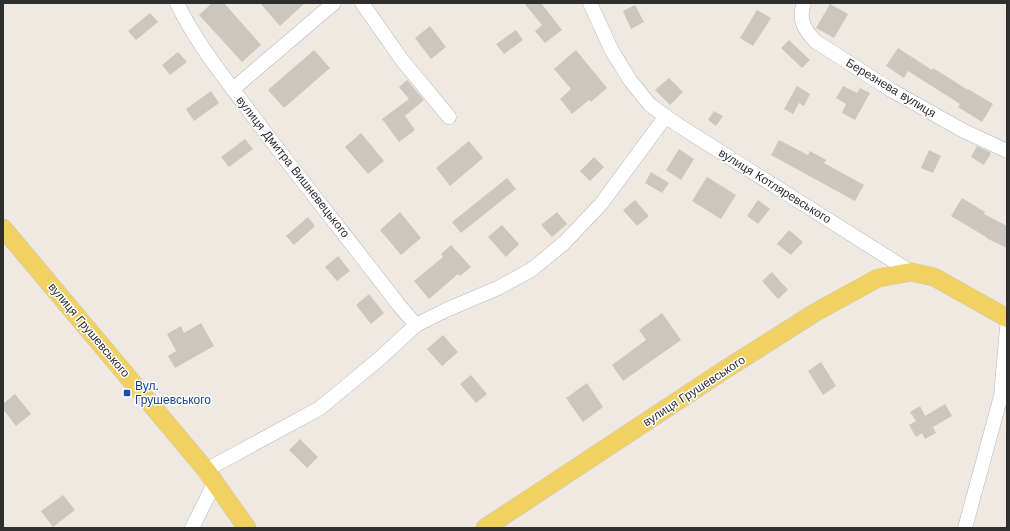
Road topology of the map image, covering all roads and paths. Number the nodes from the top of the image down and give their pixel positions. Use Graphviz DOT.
graph roads {
  1 [pos="177,3"];
  2 [pos="334,3"];
  3 [pos="362,3"];
  4 [pos="590,3"];
  5 [pos="804,3"];
  6 [pos="233,89"];
  7 [pos="666,116"];
  8 [pos="449,117"];
  9 [pos="1007,152"];
  10 [pos="3,228"];
  11 [pos="911,272"];
  12 [pos="1007,318"];
  13 [pos="416,325"];
  14 [pos="1007,328"];
  15 [pos="211,476"];
  16 [pos="192,528"];
  17 [pos="247,528"];
  18 [pos="485,528"];
  19 [pos="965,528"];
  1 -- 6 [label="street, вулиця Дмитра Вишневецького"];
  2 -- 6 [label="street"];
  3 -- 8 [label="street"];
  4 -- 7 [label="street, вулиця Котляревського"];
  5 -- 9 [label="street, Березнева вулиця"];
  6 -- 13 [label="street, вулиця Дмитра Вишневецького"];
  7 -- 11 [label="street, вулиця Котляревського"];
  7 -- 13 [label="street"];
  10 -- 15 [label="main road, вулиця Грушевського"];
  11 -- 12 [label="main road, вулиця Котляревського"];
  11 -- 18 [label="main road, вулиця Грушевського"];
  13 -- 15 [label="street"];
  14 -- 19 [label="street"];
  15 -- 16 [label="street"];
  15 -- 17 [label="main road, вулиця Грушевського"];
}
